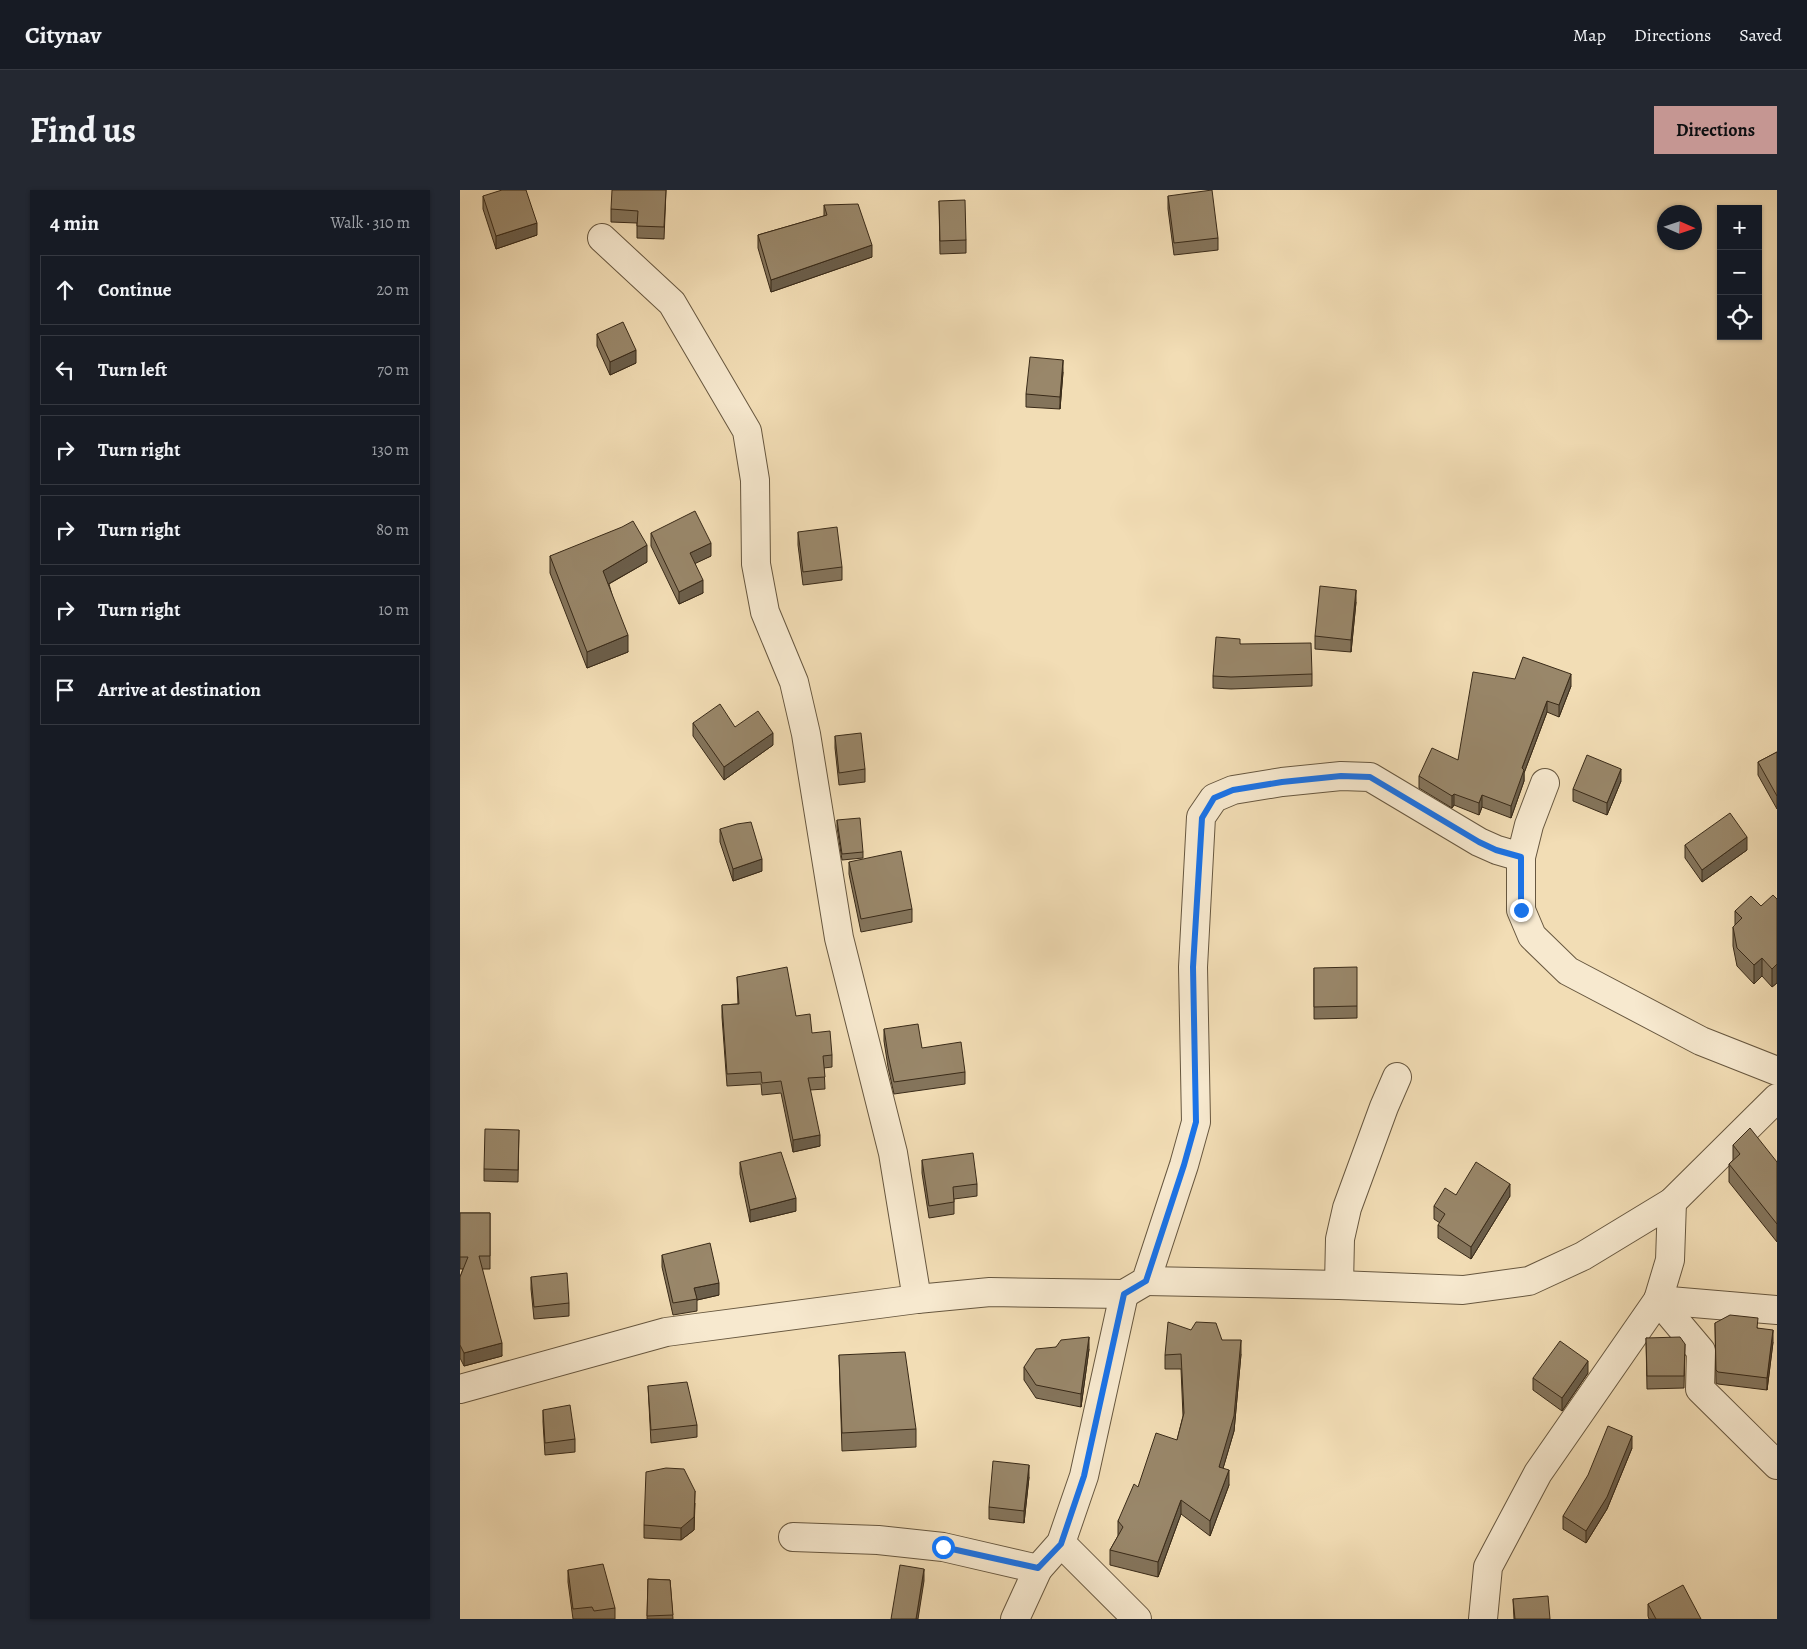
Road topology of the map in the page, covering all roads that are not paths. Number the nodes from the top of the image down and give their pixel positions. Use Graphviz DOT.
graph roads {
  1 [pos="602,238"];
  2 [pos="1546,783"];
  3 [pos="1521,857"];
  4 [pos="1777,1071"];
  5 [pos="1398,1077"];
  6 [pos="1777,1098"];
  7 [pos="1672,1202"];
  8 [pos="1339,1285"];
  9 [pos="1135,1287"];
  10 [pos="918,1300"];
  11 [pos="1658,1300"];
  12 [pos="1777,1310"];
  13 [pos="460,1389"];
  14 [pos="1777,1465"];
  15 [pos="793,1537"];
  16 [pos="1061,1544"];
  17 [pos="1038,1568"];
  18 [pos="1015,1619"];
  19 [pos="1137,1619"];
  20 [pos="1483,1619"];
  1 -- 10 [label="street"];
  2 -- 3 [label="street"];
  3 -- 4 [label="street"];
  3 -- 9 [label="street"];
  5 -- 8 [label="street"];
  6 -- 7 [label="street"];
  7 -- 8 [label="street"];
  7 -- 11 [label="street"];
  8 -- 9 [label="street"];
  9 -- 10 [label="street"];
  9 -- 16 [label="street"];
  10 -- 13 [label="street"];
  11 -- 12 [label="street"];
  11 -- 14 [label="street"];
  11 -- 20 [label="street"];
  15 -- 17 [label="street"];
  16 -- 17 [label="street"];
  16 -- 19 [label="street"];
  17 -- 18 [label="street"];
}
